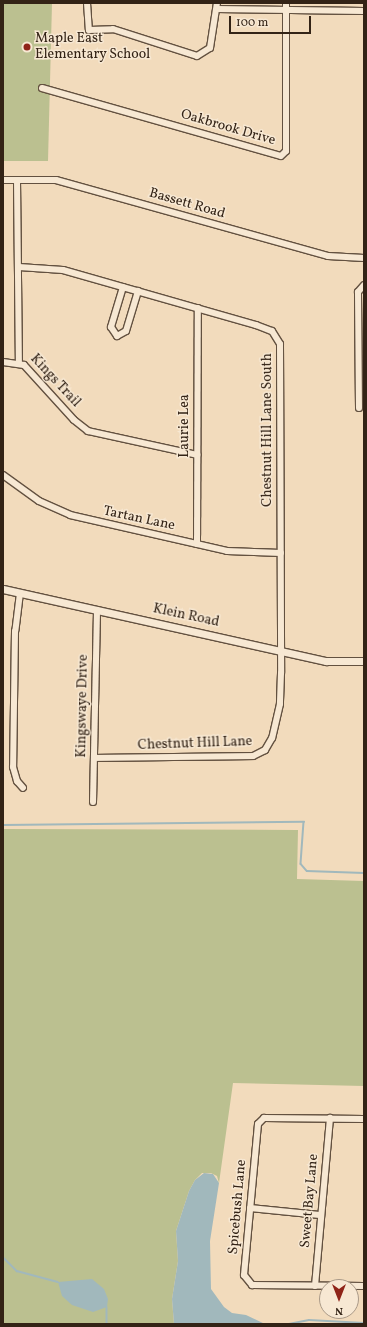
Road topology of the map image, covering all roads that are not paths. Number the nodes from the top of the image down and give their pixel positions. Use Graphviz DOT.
graph roads {
  1 [pos="87,3"];
  2 [pos="286,3"];
  3 [pos="217,6"];
  4 [pos="286,11"];
  5 [pos="364,11"];
  6 [pos="42,88"];
  7 [pos="3,180"];
  8 [pos="17,180"];
  9 [pos="364,258"];
  10 [pos="18,267"];
  11 [pos="364,285"];
  12 [pos="123,287"];
  13 [pos="138,291"];
  14 [pos="198,308"];
  15 [pos="3,362"];
  16 [pos="19,363"];
  17 [pos="359,408"];
  18 [pos="197,455"];
  19 [pos="3,476"];
  20 [pos="197,544"];
  21 [pos="280,553"];
  22 [pos="3,589"];
  23 [pos="20,593"];
  24 [pos="97,610"];
  25 [pos="281,651"];
  26 [pos="364,661"];
  27 [pos="94,758"];
  28 [pos="22,788"];
  29 [pos="93,802"];
  30 [pos="330,1118"];
  31 [pos="364,1119"];
  32 [pos="250,1208"];
  33 [pos="320,1215"];
  34 [pos="314,1286"];
  35 [pos="364,1286"];
  1 -- 3 [label="street"];
  2 -- 4 [label="street, Oakbrook Drive"];
  3 -- 4 [label="street"];
  4 -- 5 [label="street"];
  4 -- 6 [label="street, Oakbrook Drive"];
  7 -- 8 [label="street, Bassett Road"];
  8 -- 9 [label="street, Bassett Road"];
  8 -- 10 [label="street, Kings Trail"];
  10 -- 12 [label="street, Chestnut Hill Lane South"];
  10 -- 16 [label="street, Kings Trail"];
  11 -- 17 [label="street"];
  12 -- 13 [label="street, Chestnut Hill Lane South"];
  12 -- 13 [label="street"];
  13 -- 14 [label="street, Chestnut Hill Lane South"];
  14 -- 18 [label="street, Laurie Lea"];
  14 -- 21 [label="street, Chestnut Hill Lane South"];
  15 -- 16 [label="street"];
  16 -- 18 [label="street, Kings Trail"];
  18 -- 20 [label="street, Laurie Lea"];
  19 -- 20 [label="street, Tartan Lane"];
  20 -- 21 [label="street, Tartan Lane"];
  21 -- 25 [label="street, Chestnut Hill Lane South"];
  22 -- 23 [label="street, Klein Road"];
  23 -- 24 [label="street, Klein Road"];
  23 -- 28 [label="street"];
  24 -- 25 [label="street, Klein Road"];
  24 -- 27 [label="street, Kingswaye Drive"];
  25 -- 26 [label="street, Klein Road"];
  25 -- 27 [label="street, Chestnut Hill Lane"];
  27 -- 29 [label="street, Kingswaye Drive"];
  30 -- 31 [label="street, Spicebush Lane"];
  30 -- 32 [label="street, Spicebush Lane"];
  30 -- 33 [label="street, Sweet Bay Lane"];
  32 -- 33 [label="street"];
  32 -- 34 [label="street, Spicebush Lane"];
  33 -- 34 [label="street, Sweet Bay Lane"];
  34 -- 35 [label="street, Spicebush Lane"];
}
